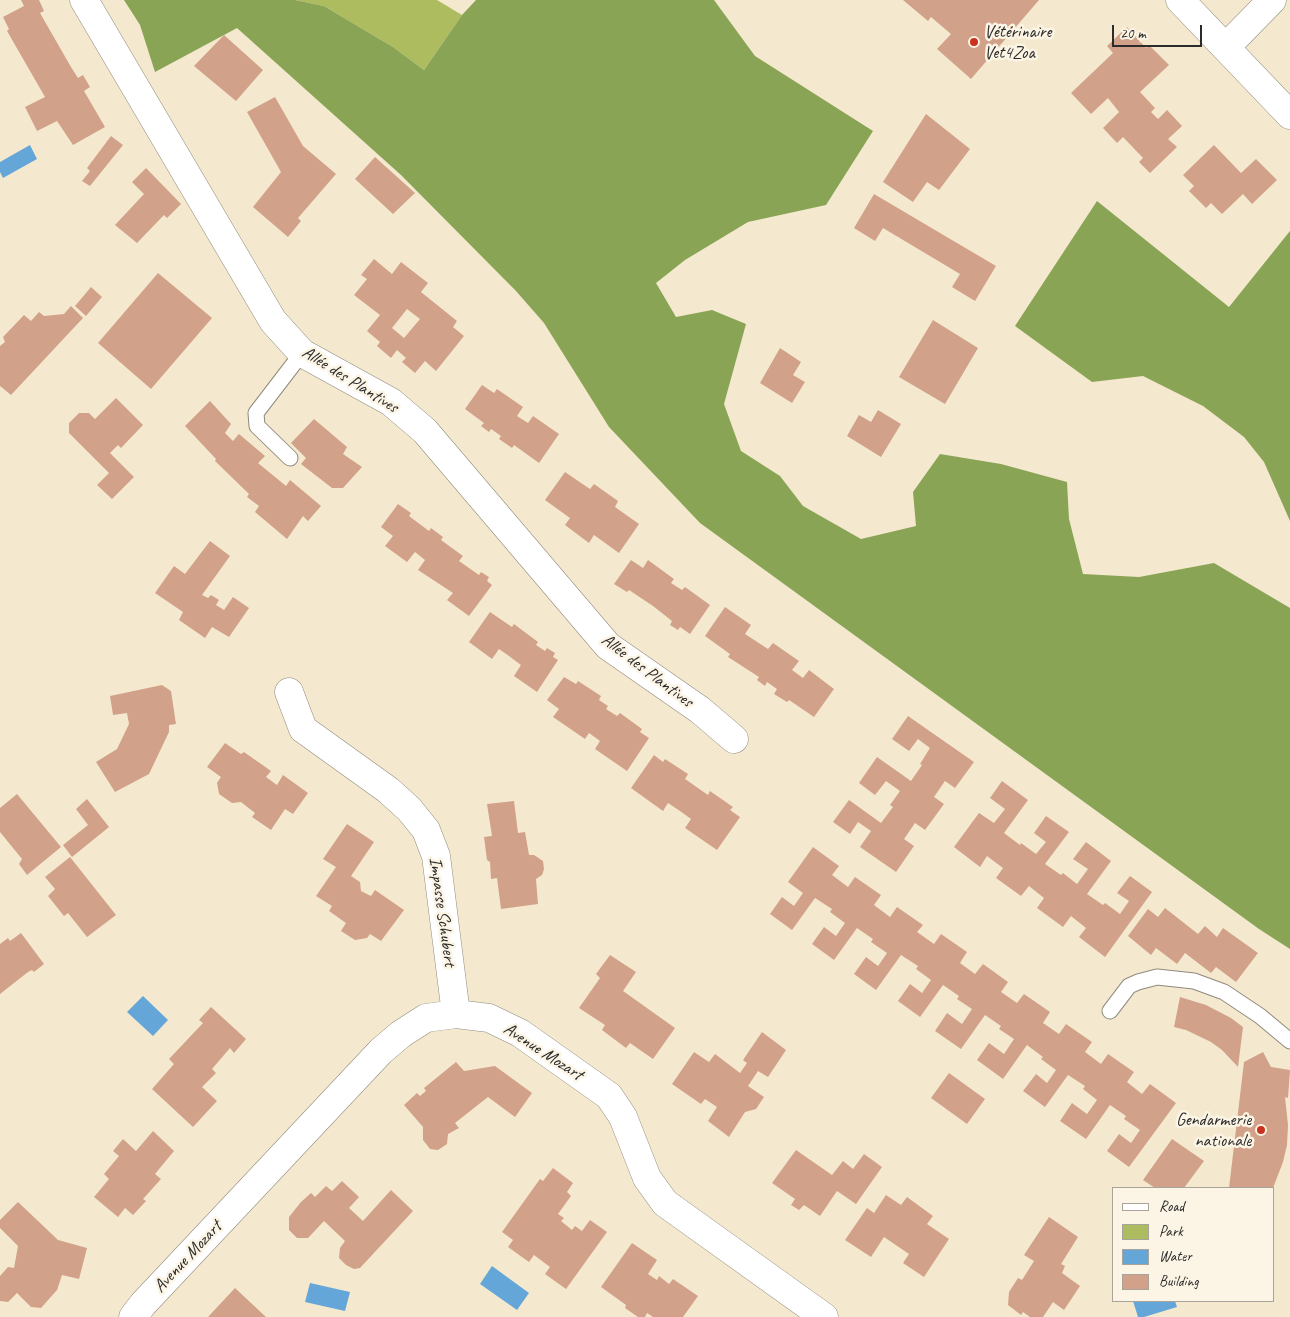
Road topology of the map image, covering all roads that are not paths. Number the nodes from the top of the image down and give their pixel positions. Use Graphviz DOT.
graph roads {
  1 [pos="84,0"];
  2 [pos="1180,0"];
  3 [pos="1272,0"];
  4 [pos="1226,47"];
  5 [pos="1290,115"];
  6 [pos="302,353"];
  7 [pos="290,458"];
  8 [pos="289,692"];
  9 [pos="734,739"];
  10 [pos="1110,1011"];
  11 [pos="456,1014"];
  12 [pos="1290,1042"];
  13 [pos="133,1317"];
  14 [pos="824,1317"];
  1 -- 6 [label="street, Allée des Plantives"];
  2 -- 4 [label="street"];
  3 -- 4 [label="street"];
  4 -- 5 [label="street"];
  6 -- 7 [label="lane"];
  6 -- 9 [label="street, Allée des Plantives"];
  8 -- 11 [label="street, Impasse Schubert"];
  10 -- 12 [label="lane"];
  11 -- 13 [label="street, Avenue Mozart"];
  11 -- 14 [label="street, Avenue Mozart"];
}
